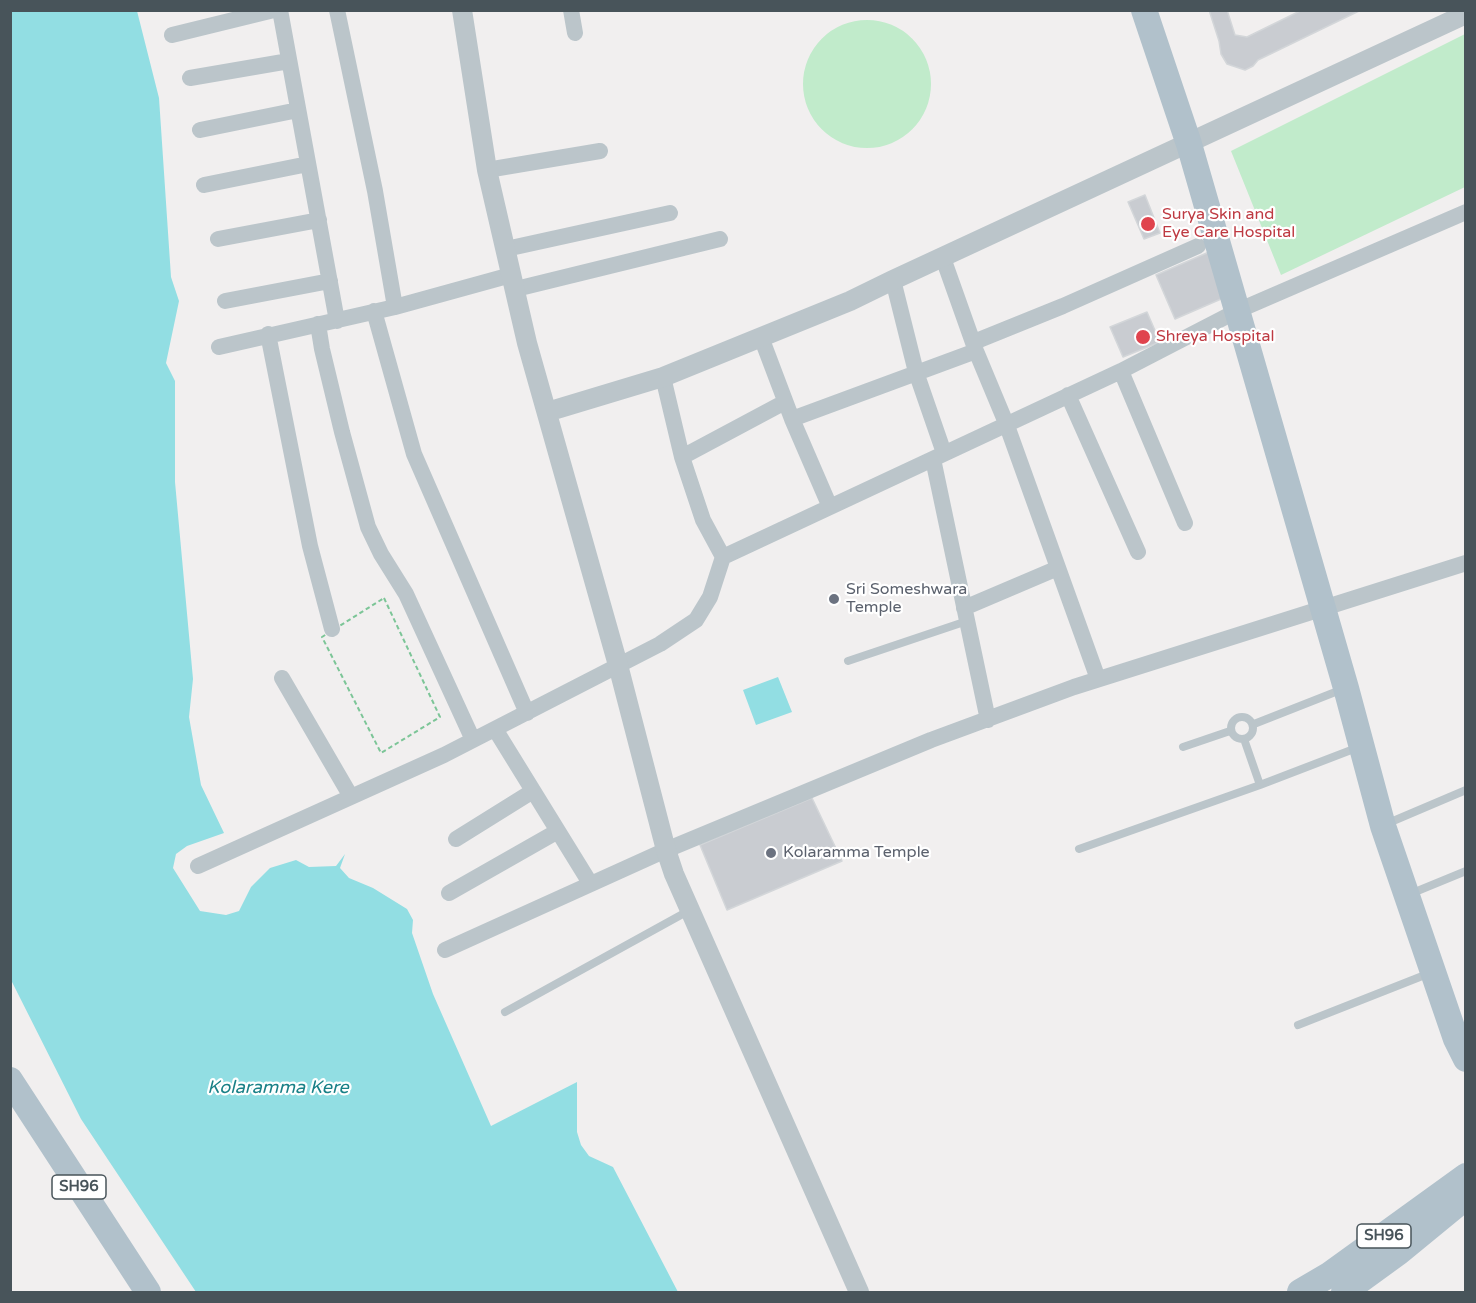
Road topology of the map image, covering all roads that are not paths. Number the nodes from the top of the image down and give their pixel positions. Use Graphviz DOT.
graph roads {
  1 [pos="274,10"];
  2 [pos="280,10"];
  3 [pos="337,10"];
  4 [pos="462,10"];
  5 [pos="571,10"];
  6 [pos="1144,10"];
  7 [pos="1466,14"];
  8 [pos="575,33"];
  9 [pos="172,35"];
  10 [pos="289,61"];
  11 [pos="190,78"];
  12 [pos="298,110"];
  13 [pos="200,130"];
  14 [pos="1189,144"];
  15 [pos="600,151"];
  16 [pos="308,164"];
  17 [pos="487,171"];
  18 [pos="204,185"];
  19 [pos="1466,212"];
  20 [pos="670,213"];
  21 [pos="319,220"];
  22 [pos="218,239"];
  23 [pos="720,239"];
  24 [pos="1198,246"];
  25 [pos="506,249"];
  26 [pos="943,258"];
  27 [pos="330,280"];
  28 [pos="893,280"];
  29 [pos="513,282"];
  30 [pos="225,301"];
  31 [pos="395,307"];
  32 [pos="1237,311"];
  33 [pos="374,312"];
  34 [pos="338,321"];
  35 [pos="318,324"];
  36 [pos="268,334"];
  37 [pos="761,337"];
  38 [pos="219,347"];
  39 [pos="975,347"];
  40 [pos="1121,371"];
  41 [pos="916,372"];
  42 [pos="663,377"];
  43 [pos="1068,395"];
  44 [pos="785,402"];
  45 [pos="547,412"];
  46 [pos="792,419"];
  47 [pos="1006,423"];
  48 [pos="939,456"];
  49 [pos="682,457"];
  50 [pos="831,507"];
  51 [pos="1185,523"];
  52 [pos="1138,552"];
  53 [pos="723,557"];
  54 [pos="1466,563"];
  55 [pos="1058,568"];
  56 [pos="1323,607"];
  57 [pos="966,615"];
  58 [pos="332,629"];
  59 [pos="849,661"];
  60 [pos="618,665"];
  61 [pos="282,678"];
  62 [pos="1098,679"];
  63 [pos="1346,688"];
  64 [pos="527,713"];
  65 [pos="988,720"];
  66 [pos="1254,724"];
  67 [pos="495,729"];
  68 [pos="1230,730"];
  69 [pos="1244,739"];
  70 [pos="473,740"];
  71 [pos="1362,746"];
  72 [pos="1183,747"];
  73 [pos="1260,786"];
  74 [pos="533,790"];
  75 [pos="1466,790"];
  76 [pos="350,795"];
  77 [pos="1383,826"];
  78 [pos="558,831"];
  79 [pos="456,838"];
  80 [pos="1079,849"];
  81 [pos="666,850"];
  82 [pos="198,866"];
  83 [pos="1466,871"];
  84 [pos="590,883"];
  85 [pos="449,893"];
  86 [pos="1407,896"];
  87 [pos="690,910"];
  88 [pos="445,950"];
  89 [pos="1433,972"];
  90 [pos="506,1012"];
  91 [pos="1298,1025"];
  92 [pos="1462,1049"];
  93 [pos="10,1080"];
  94 [pos="1466,1176"];
  95 [pos="1466,1197"];
  96 [pos="148,1293"];
  97 [pos="859,1293"];
  98 [pos="1300,1293"];
  99 [pos="1344,1293"];
  1 -- 9 [label="street"];
  2 -- 10 [label="street"];
  3 -- 31 [label="street"];
  4 -- 17 [label="street"];
  5 -- 8 [label="street"];
  6 -- 14 [label="main road"];
  7 -- 14 [label="street"];
  10 -- 11 [label="street"];
  10 -- 12 [label="street"];
  12 -- 13 [label="street"];
  12 -- 16 [label="street"];
  14 -- 26 [label="street"];
  14 -- 32 [label="main road"];
  15 -- 17 [label="street"];
  16 -- 18 [label="street"];
  16 -- 21 [label="street"];
  17 -- 25 [label="street"];
  19 -- 32 [label="street"];
  20 -- 25 [label="street"];
  21 -- 22 [label="street"];
  21 -- 27 [label="street"];
  23 -- 29 [label="street"];
  24 -- 39 [label="street"];
  25 -- 29 [label="street"];
  26 -- 28 [label="street"];
  26 -- 39 [label="street"];
  27 -- 30 [label="street"];
  27 -- 34 [label="street"];
  28 -- 37 [label="street"];
  28 -- 41 [label="street"];
  29 -- 31 [label="street"];
  29 -- 45 [label="street"];
  31 -- 33 [label="street"];
  32 -- 40 [label="street"];
  32 -- 56 [label="main road"];
  33 -- 34 [label="street"];
  33 -- 64 [label="street"];
  34 -- 35 [label="street"];
  35 -- 36 [label="street"];
  35 -- 70 [label="street"];
  36 -- 38 [label="street"];
  36 -- 58 [label="street"];
  37 -- 42 [label="street"];
  37 -- 44 [label="street"];
  39 -- 41 [label="street"];
  39 -- 47 [label="street"];
  40 -- 43 [label="street"];
  40 -- 51 [label="street"];
  41 -- 46 [label="street"];
  41 -- 48 [label="street"];
  42 -- 45 [label="street"];
  42 -- 49 [label="street"];
  43 -- 47 [label="street"];
  43 -- 52 [label="street"];
  44 -- 46 [label="street"];
  44 -- 49 [label="street"];
  45 -- 60 [label="street"];
  46 -- 50 [label="street"];
  47 -- 48 [label="street"];
  47 -- 55 [label="street"];
  48 -- 50 [label="street"];
  48 -- 57 [label="street"];
  49 -- 53 [label="street"];
  50 -- 53 [label="street"];
  53 -- 60 [label="street"];
  54 -- 56 [label="street"];
  55 -- 57 [label="street"];
  55 -- 62 [label="street"];
  56 -- 62 [label="street"];
  56 -- 63 [label="main road"];
  57 -- 59 [label="lane"];
  57 -- 65 [label="street"];
  60 -- 64 [label="street"];
  60 -- 81 [label="street"];
  61 -- 76 [label="street"];
  62 -- 65 [label="street"];
  63 -- 66 [label="lane"];
  63 -- 71 [label="main road"];
  64 -- 67 [label="street"];
  65 -- 81 [label="street"];
  66 -- 68 [label="lane"];
  66 -- 69 [label="lane"];
  67 -- 70 [label="street"];
  67 -- 74 [label="street"];
  68 -- 69 [label="lane"];
  68 -- 72 [label="lane"];
  69 -- 73 [label="lane"];
  70 -- 76 [label="street"];
  71 -- 73 [label="lane"];
  71 -- 77 [label="main road"];
  73 -- 80 [label="lane"];
  74 -- 78 [label="street"];
  74 -- 79 [label="street"];
  75 -- 77 [label="lane"];
  76 -- 82 [label="street"];
  77 -- 86 [label="main road"];
  78 -- 84 [label="street"];
  78 -- 85 [label="street"];
  81 -- 84 [label="street"];
  81 -- 87 [label="street"];
  83 -- 86 [label="lane"];
  84 -- 88 [label="street"];
  86 -- 89 [label="main road"];
  87 -- 90 [label="lane"];
  87 -- 97 [label="street"];
  89 -- 91 [label="lane"];
  89 -- 92 [label="main road"];
  93 -- 96 [label="main road, SH96"];
  94 -- 98 [label="main road, SH96"];
  95 -- 99 [label="main road, SH96"];
}
